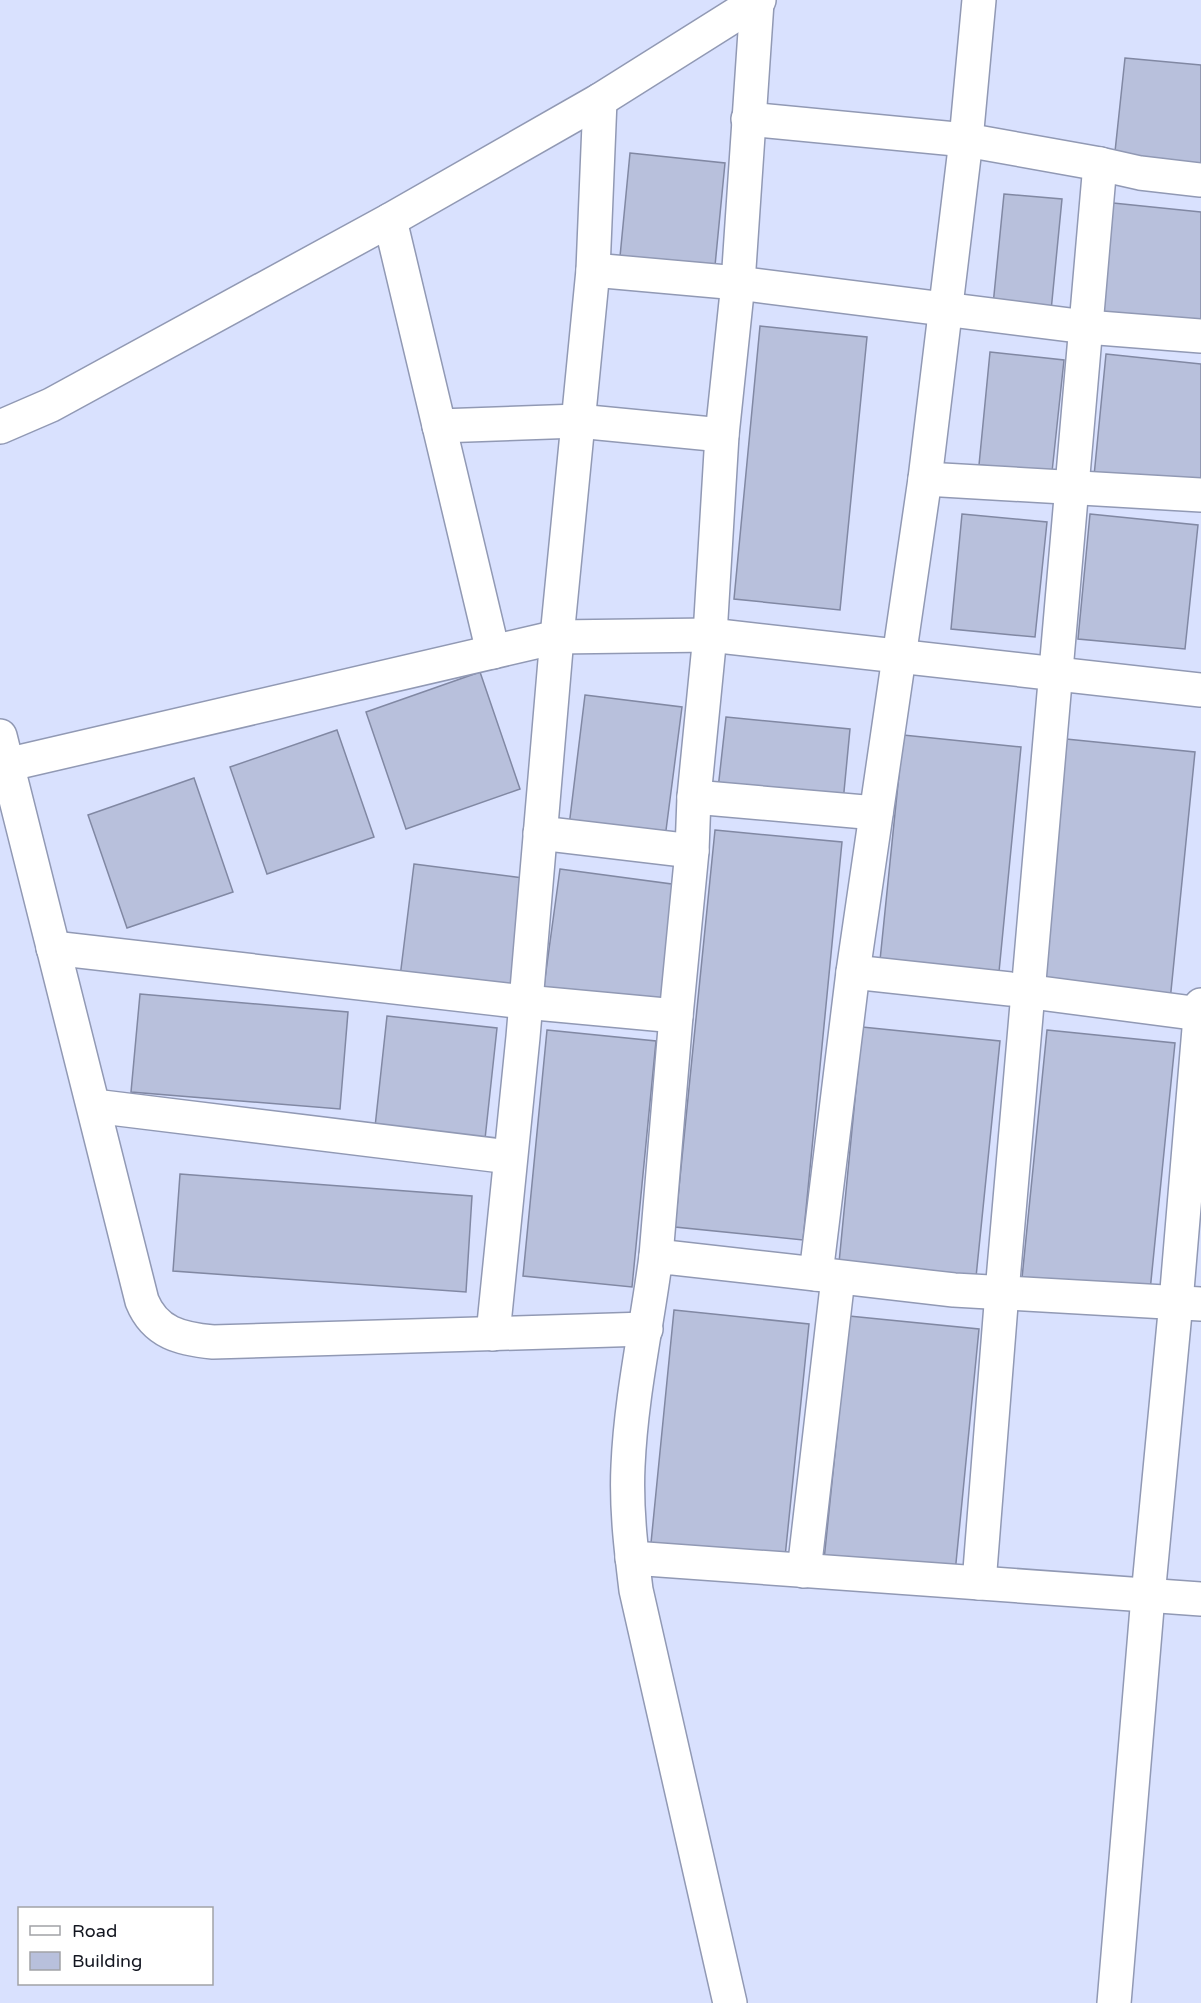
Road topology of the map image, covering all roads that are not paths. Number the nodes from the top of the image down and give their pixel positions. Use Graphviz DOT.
graph roads {
  1 [pos="979,0"];
  2 [pos="758,1"];
  3 [pos="600,100"];
  4 [pos="748,119"];
  5 [pos="966,140"];
  6 [pos="1100,164"];
  7 [pos="1201,180"];
  8 [pos="390,220"];
  9 [pos="593,270"];
  10 [pos="738,283"];
  11 [pos="946,308"];
  12 [pos="1086,327"];
  13 [pos="1201,336"];
  14 [pos="578,421"];
  15 [pos="0,426"];
  16 [pos="439,426"];
  17 [pos="722,435"];
  18 [pos="925,479"];
  19 [pos="1072,487"];
  20 [pos="1201,495"];
  21 [pos="710,635"];
  22 [pos="557,637"];
  23 [pos="493,652"];
  24 [pos="899,656"];
  25 [pos="1054,674"];
  26 [pos="1201,690"];
  27 [pos="3,751"];
  28 [pos="694,797"];
  29 [pos="876,813"];
  30 [pos="540,833"];
  31 [pos="692,851"];
  32 [pos="53,948"];
  33 [pos="853,972"];
  34 [pos="1029,991"];
  35 [pos="525,1002"];
  36 [pos="1201,1010"];
  37 [pos="676,1016"];
  38 [pos="94,1106"];
  39 [pos="510,1157"];
  40 [pos="656,1256"];
  41 [pos="827,1276"];
  42 [pos="1002,1292"];
  43 [pos="1189,1303"];
  44 [pos="646,1329"];
  45 [pos="493,1334"];
  46 [pos="632,1558"];
  47 [pos="804,1571"];
  48 [pos="979,1583"];
  49 [pos="1148,1596"];
  50 [pos="1201,1599"];
  51 [pos="730,2003"];
  52 [pos="1114,2003"];
  1 -- 5 [label="street"];
  2 -- 3 [label="street"];
  2 -- 4 [label="street"];
  3 -- 8 [label="street"];
  3 -- 9 [label="street"];
  4 -- 5 [label="street"];
  4 -- 10 [label="street"];
  5 -- 6 [label="street"];
  5 -- 11 [label="street"];
  6 -- 7 [label="street"];
  6 -- 12 [label="street"];
  8 -- 15 [label="street"];
  8 -- 16 [label="street"];
  9 -- 10 [label="street"];
  9 -- 14 [label="street"];
  10 -- 11 [label="street"];
  10 -- 17 [label="street"];
  11 -- 12 [label="street"];
  11 -- 18 [label="street"];
  12 -- 13 [label="street"];
  12 -- 19 [label="street"];
  14 -- 16 [label="street"];
  14 -- 17 [label="street"];
  14 -- 22 [label="street"];
  16 -- 23 [label="street"];
  17 -- 21 [label="street"];
  18 -- 19 [label="street"];
  18 -- 24 [label="street"];
  19 -- 20 [label="street"];
  19 -- 25 [label="street"];
  21 -- 22 [label="street"];
  21 -- 24 [label="street"];
  21 -- 28 [label="street"];
  22 -- 23 [label="street"];
  22 -- 30 [label="street"];
  23 -- 27 [label="street"];
  24 -- 25 [label="street"];
  24 -- 29 [label="street"];
  25 -- 26 [label="street"];
  25 -- 34 [label="street"];
  27 -- 32 [label="street"];
  28 -- 29 [label="street"];
  28 -- 31 [label="street"];
  29 -- 33 [label="street"];
  30 -- 31 [label="street"];
  30 -- 35 [label="street"];
  31 -- 37 [label="street"];
  32 -- 35 [label="street"];
  32 -- 38 [label="street"];
  33 -- 34 [label="street"];
  33 -- 41 [label="street"];
  34 -- 36 [label="street"];
  34 -- 42 [label="street"];
  35 -- 37 [label="street"];
  35 -- 39 [label="street"];
  36 -- 43 [label="street"];
  37 -- 40 [label="street"];
  38 -- 39 [label="street"];
  38 -- 45 [label="street"];
  39 -- 45 [label="street"];
  40 -- 41 [label="street"];
  40 -- 44 [label="street"];
  41 -- 42 [label="street"];
  41 -- 47 [label="street"];
  42 -- 43 [label="street"];
  42 -- 48 [label="street"];
  43 -- 49 [label="street"];
  44 -- 45 [label="street"];
  44 -- 46 [label="street"];
  46 -- 47 [label="street"];
  46 -- 51 [label="street"];
  47 -- 48 [label="street"];
  48 -- 49 [label="street"];
  49 -- 50 [label="street"];
  49 -- 52 [label="street"];
}
